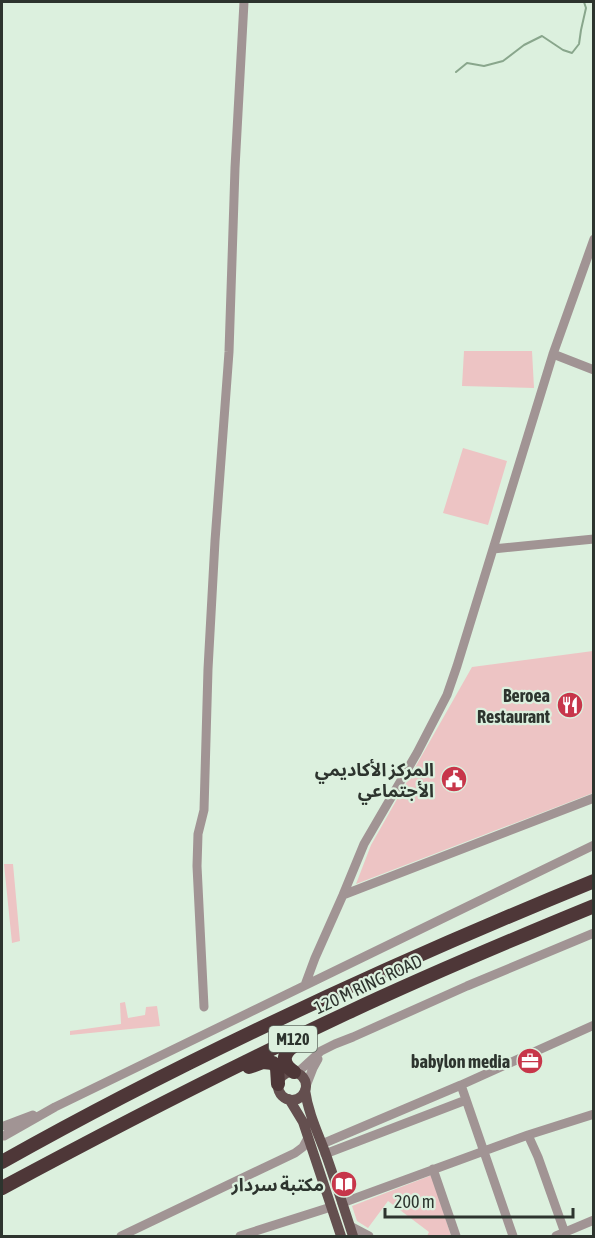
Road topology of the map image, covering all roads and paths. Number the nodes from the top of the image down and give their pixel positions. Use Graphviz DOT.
graph roads {
  1 [pos="244,2"];
  2 [pos="594,240"];
  3 [pos="553,354"];
  4 [pos="594,370"];
  5 [pos="594,538"];
  6 [pos="493,549"];
  7 [pos="594,798"];
  8 [pos="594,845"];
  9 [pos="594,881"];
  10 [pos="344,895"];
  11 [pos="594,906"];
  12 [pos="594,933"];
  13 [pos="305,986"];
  14 [pos="204,1007"];
  15 [pos="329,1021"];
  16 [pos="594,1025"];
  17 [pos="353,1037"];
  18 [pos="296,1072"];
  19 [pos="207,1080"];
  20 [pos="278,1084"];
  21 [pos="461,1085"];
  22 [pos="306,1088"];
  23 [pos="289,1099"];
  24 [pos="466,1100"];
  25 [pos="594,1114"];
  26 [pos="2,1127"];
  27 [pos="528,1134"];
  28 [pos="308,1138"];
  29 [pos="483,1150"];
  30 [pos="320,1152"];
  31 [pos="2,1162"];
  32 [pos="433,1169"];
  33 [pos="256,1172"];
  34 [pos="2,1188"];
  35 [pos="342,1203"];
  36 [pos="331,1207"];
  37 [pos="594,1220"];
  38 [pos="352,1231"];
  39 [pos="562,1235"];
  40 [pos="121,1236"];
  41 [pos="240,1236"];
  42 [pos="341,1236"];
  43 [pos="369,1236"];
  44 [pos="456,1236"];
  45 [pos="513,1236"];
  1 -- 14 [label="street"];
  2 -- 3 [label="street"];
  3 -- 4 [label="street"];
  3 -- 6 [label="street"];
  5 -- 6 [label="street"];
  6 -- 10 [label="street"];
  7 -- 10 [label="street"];
  8 -- 13 [label="street"];
  9 -- 31 [label="highway, 120 M RING ROAD / M120"];
  10 -- 13 [label="street"];
  11 -- 15 [label="highway, 120 M RING ROAD / M120"];
  12 -- 17 [label="street"];
  13 -- 26 [label="street"];
  15 -- 18 [label="highway"];
  15 -- 19 [label="highway, 120 M RING ROAD / M120"];
  16 -- 21 [label="street"];
  17 -- 18 [label="street"];
  17 -- 22 [label="street"];
  18 -- 20 [label="main road"];
  18 -- 22 [label="main road"];
  19 -- 20 [label="highway"];
  19 -- 34 [label="highway, 120 M RING ROAD / M120"];
  20 -- 23 [label="main road"];
  21 -- 24 [label="street"];
  21 -- 30 [label="street"];
  22 -- 23 [label="main road"];
  22 -- 30 [label="main road"];
  23 -- 28 [label="main road"];
  24 -- 29 [label="street"];
  24 -- 30 [label="street"];
  25 -- 27 [label="street"];
  27 -- 29 [label="street"];
  27 -- 39 [label="street"];
  28 -- 30 [label="main road"];
  28 -- 33 [label="street"];
  29 -- 32 [label="street"];
  29 -- 45 [label="street"];
  30 -- 33 [label="street"];
  30 -- 35 [label="main road"];
  30 -- 36 [label="main road"];
  32 -- 35 [label="street"];
  32 -- 44 [label="street"];
  33 -- 40 [label="street"];
  35 -- 38 [label="main road"];
  36 -- 41 [label="street"];
  36 -- 42 [label="main road"];
  37 -- 39 [label="street"];
  38 -- 43 [label="street"];
}
